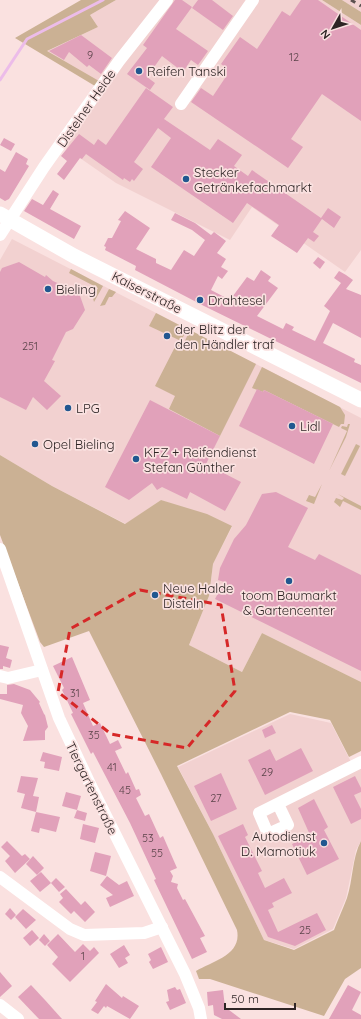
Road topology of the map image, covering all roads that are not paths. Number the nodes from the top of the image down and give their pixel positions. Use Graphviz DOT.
graph roads {
  1 [pos="167,0"];
  2 [pos="247,2"];
  3 [pos="181,104"];
  4 [pos="5,217"];
  5 [pos="0,235"];
  6 [pos="361,400"];
  7 [pos="0,549"];
  8 [pos="42,670"];
  9 [pos="0,676"];
  10 [pos="361,762"];
  11 [pos="278,804"];
  12 [pos="0,877"];
  13 [pos="162,927"];
  14 [pos="0,1005"];
  15 [pos="18,1019"];
  16 [pos="201,1019"];
  1 -- 4 [label="street, Distelner Heide"];
  2 -- 3 [label="street"];
  4 -- 5 [label="street"];
  4 -- 6 [label="main road, Kaiserstraße"];
  7 -- 8 [label="street, Tiergartenstraße"];
  8 -- 9 [label="street"];
  8 -- 13 [label="street, Tiergartenstraße"];
  10 -- 11 [label="street"];
  12 -- 13 [label="street"];
  13 -- 16 [label="street, Tiergartenstraße"];
  14 -- 15 [label="street"];
}
